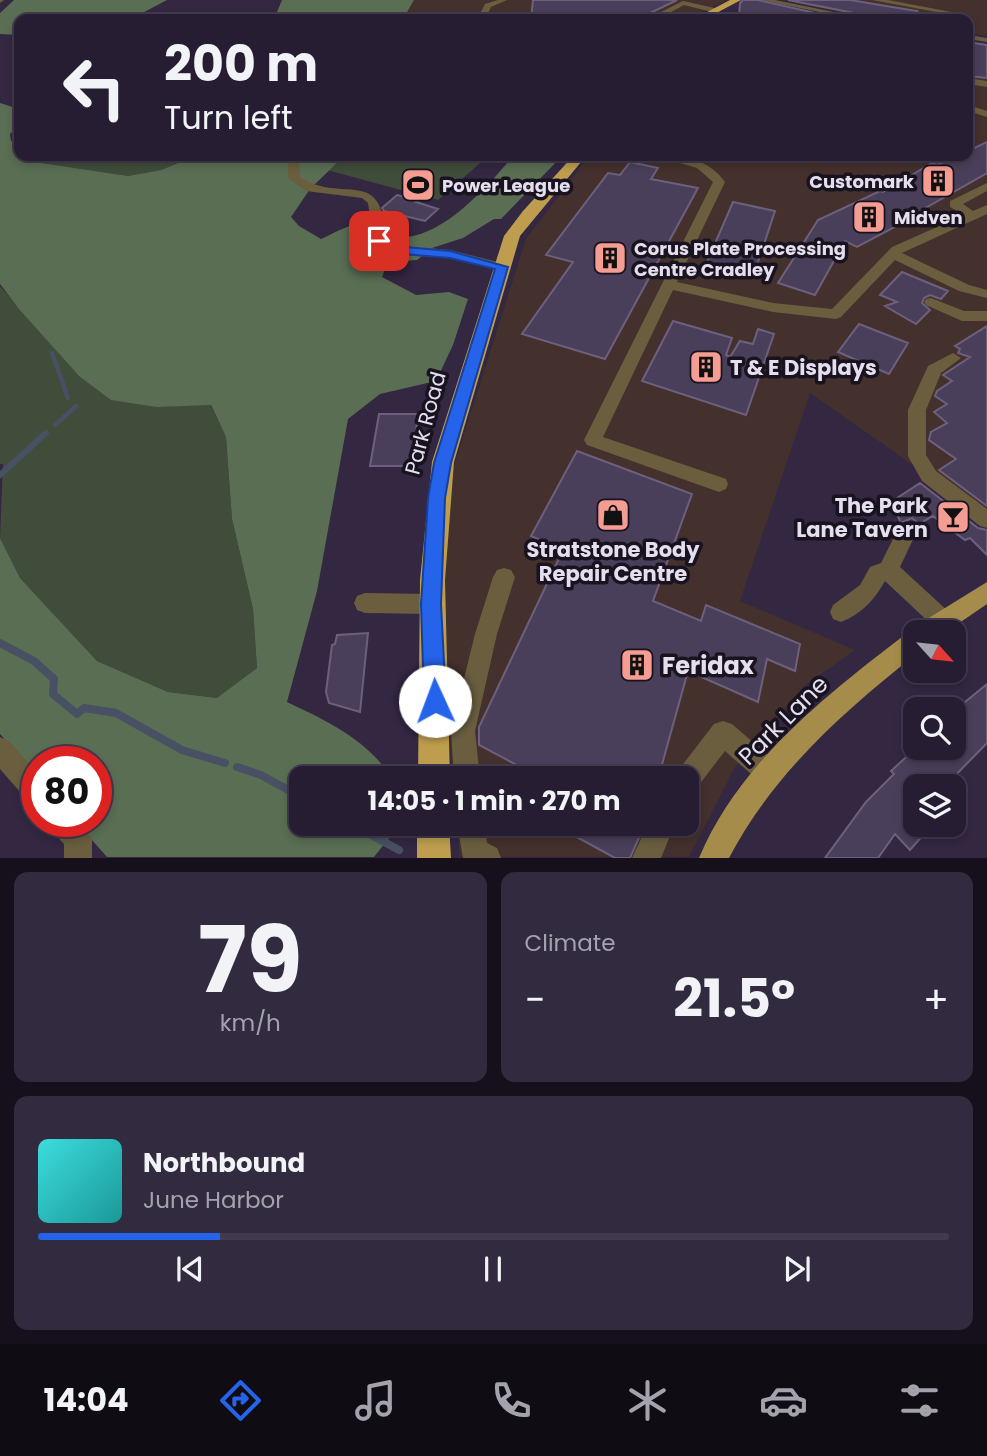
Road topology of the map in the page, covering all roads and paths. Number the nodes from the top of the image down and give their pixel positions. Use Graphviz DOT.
graph roads {
  1 [pos="504,0"];
  2 [pos="707,0"];
  3 [pos="737,0"];
  4 [pos="764,0"];
  5 [pos="875,0"];
  6 [pos="695,6"];
  7 [pos="855,8"];
  8 [pos="716,11"];
  9 [pos="484,14"];
  10 [pos="661,14"];
  11 [pos="709,14"];
  12 [pos="839,14"];
  13 [pos="846,14"];
  14 [pos="958,14"];
  15 [pos="293,161"];
  16 [pos="576,161"];
  17 [pos="707,161"];
  18 [pos="987,186"];
  19 [pos="987,209"];
  20 [pos="972,215"];
  21 [pos="894,254"];
  22 [pos="501,267"];
  23 [pos="668,284"];
  24 [pos="981,293"];
  25 [pos="931,302"];
  26 [pos="986,316"];
  27 [pos="953,358"];
  28 [pos="719,484"];
  29 [pos="987,520"];
  30 [pos="906,533"];
  31 [pos="888,570"];
  32 [pos="504,577"];
  33 [pos="987,592"];
  34 [pos="365,603"];
  35 [pos="431,604"];
  36 [pos="841,612"];
  37 [pos="929,620"];
  38 [pos="943,620"];
  39 [pos="903,649"];
  40 [pos="0,750"];
  41 [pos="433,766"];
  42 [pos="466,766"];
  43 [pos="698,766"];
  44 [pos="768,772"];
  45 [pos="21,774"];
  46 [pos="433,836"];
  47 [pos="472,836"];
  48 [pos="656,836"];
  49 [pos="76,837"];
  50 [pos="78,858"];
  51 [pos="434,858"];
  52 [pos="487,858"];
  53 [pos="646,858"];
  54 [pos="713,858"];
  1 -- 9 [label="street"];
  2 -- 6 [label="street"];
  3 -- 8 [label="highway"];
  4 -- 12 [label="street"];
  5 -- 14 [label="street"];
  6 -- 8 [label="street"];
  6 -- 10 [label="street"];
  7 -- 13 [label="street"];
  8 -- 11 [label="highway"];
  15 -- 22 [label="street"];
  16 -- 22 [label="highway, Park Road"];
  17 -- 23 [label="street"];
  18 -- 20 [label="street"];
  19 -- 20 [label="street"];
  20 -- 21 [label="street"];
  21 -- 23 [label="street"];
  21 -- 24 [label="street"];
  22 -- 35 [label="highway, Park Road"];
  23 -- 28 [label="street"];
  24 -- 26 [label="street"];
  25 -- 26 [label="street"];
  27 -- 29 [label="street"];
  30 -- 31 [label="street"];
  31 -- 36 [label="street"];
  31 -- 37 [label="street"];
  32 -- 42 [label="street"];
  33 -- 38 [label="main road"];
  34 -- 35 [label="street"];
  35 -- 41 [label="highway, Park Road"];
  39 -- 44 [label="main road, Park Lane"];
  40 -- 45 [label="street"];
  43 -- 44 [label="street"];
  44 -- 54 [label="main road, Park Lane"];
  46 -- 51 [label="highway"];
  47 -- 52 [label="street"];
  48 -- 53 [label="street"];
  49 -- 50 [label="street"];
}
